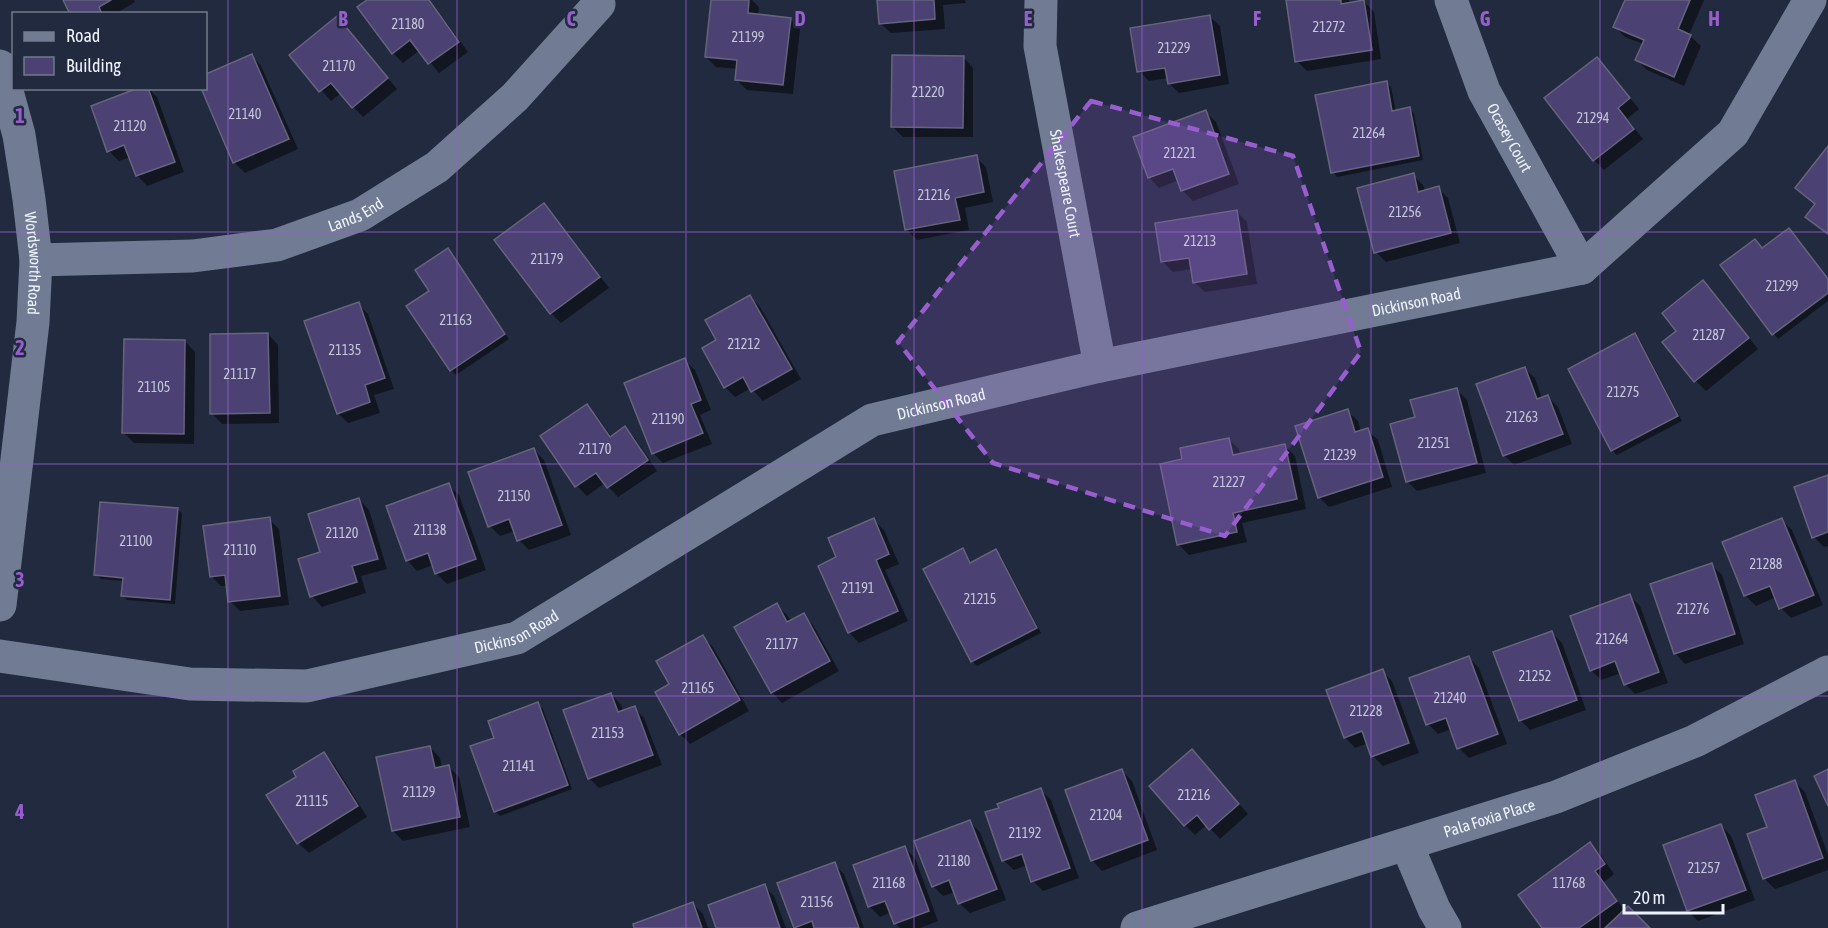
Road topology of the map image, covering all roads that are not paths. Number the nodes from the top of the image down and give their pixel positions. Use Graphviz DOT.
graph roads {
  1 [pos="1041,0"];
  2 [pos="1451,0"];
  3 [pos="1809,0"];
  4 [pos="599,4"];
  5 [pos="0,66"];
  6 [pos="36,260"];
  7 [pos="1582,268"];
  8 [pos="1100,366"];
  9 [pos="0,605"];
  10 [pos="0,656"];
  11 [pos="1828,672"];
  12 [pos="1407,845"];
  13 [pos="1137,928"];
  14 [pos="1445,928"];
  1 -- 8 [label="street, Shakespeare Court"];
  2 -- 7 [label="street, Ocasey Court"];
  3 -- 7 [label="street"];
  4 -- 6 [label="street, Lands End"];
  5 -- 6 [label="street, Wordsworth Road"];
  6 -- 9 [label="street, Wordsworth Road"];
  7 -- 8 [label="street, Dickinson Road"];
  8 -- 10 [label="street, Dickinson Road"];
  11 -- 12 [label="street, Pala Foxia Place"];
  12 -- 13 [label="street, Pala Foxia Place"];
  12 -- 14 [label="street"];
}
